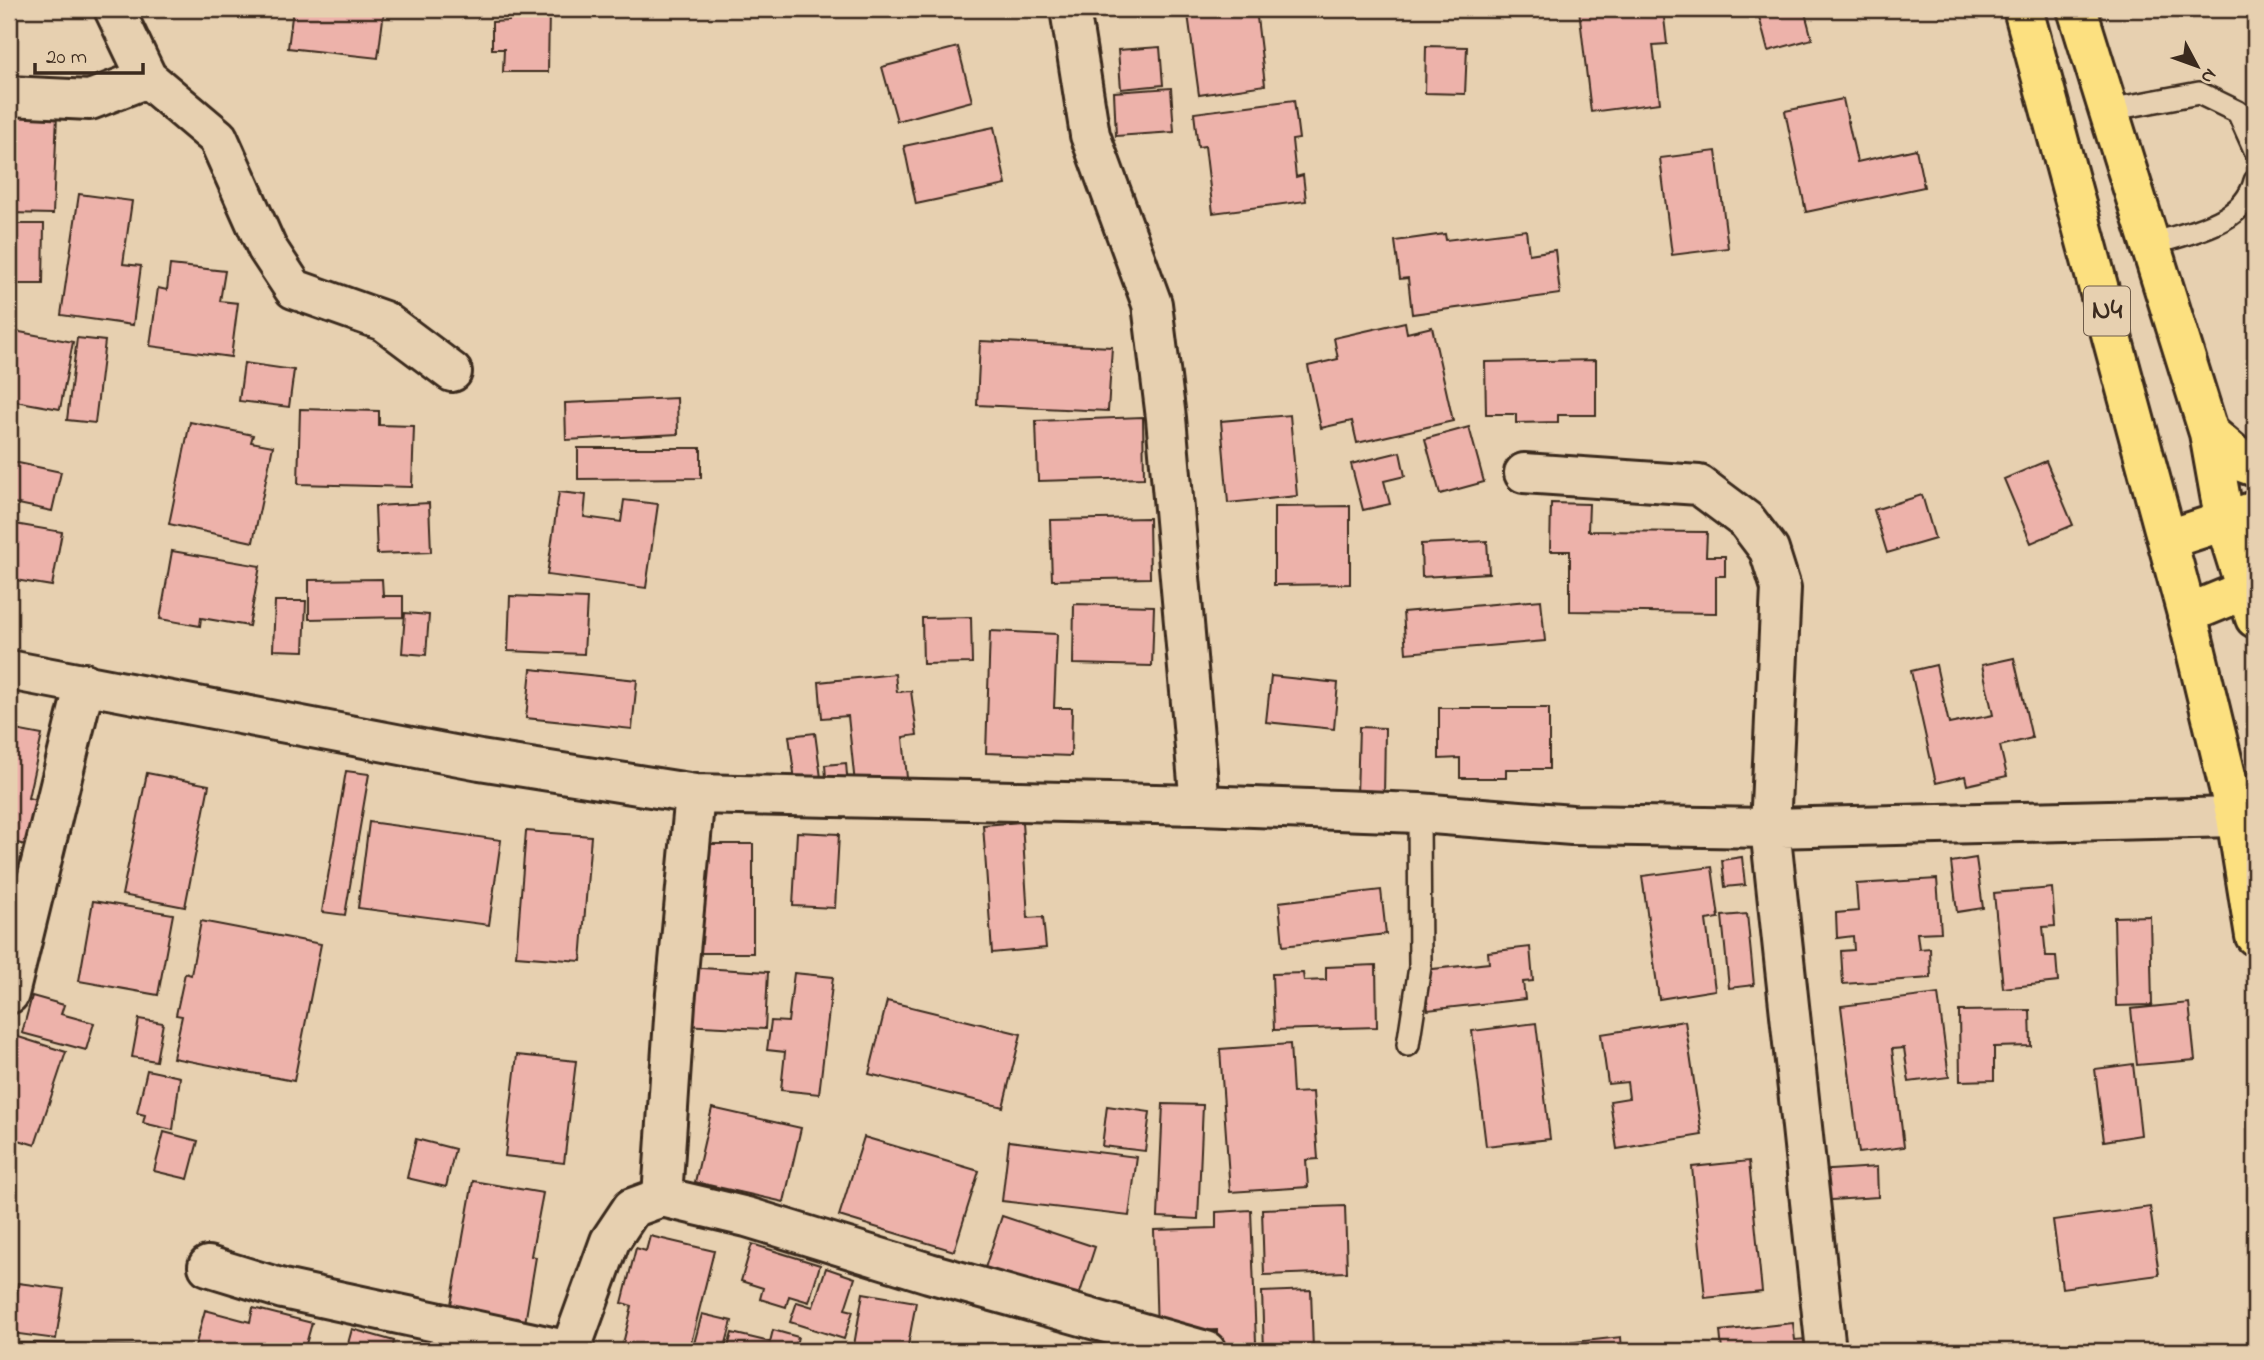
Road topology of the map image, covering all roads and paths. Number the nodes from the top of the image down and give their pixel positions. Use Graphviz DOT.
graph roads {
  1 [pos="114,9"];
  2 [pos="1070,9"];
  3 [pos="2023,9"];
  4 [pos="2077,9"];
  5 [pos="147,78"];
  6 [pos="9,96"];
  7 [pos="2108,110"];
  8 [pos="2255,150"];
  9 [pos="2255,181"];
  10 [pos="2150,245"];
  11 [pos="452,372"];
  12 [pos="2209,433"];
  13 [pos="2255,467"];
  14 [pos="1524,473"];
  15 [pos="2240,517"];
  16 [pos="2169,539"];
  17 [pos="2252,598"];
  18 [pos="2187,614"];
  19 [pos="9,670"];
  20 [pos="85,683"];
  21 [pos="695,794"];
  22 [pos="1200,805"];
  23 [pos="1419,813"];
  24 [pos="2236,817"];
  25 [pos="1770,828"];
  26 [pos="2255,936"];
  27 [pos="9,994"];
  28 [pos="1408,1045"];
  29 [pos="662,1197"];
  30 [pos="208,1266"];
  31 [pos="570,1351"];
  32 [pos="1206,1351"];
  33 [pos="1826,1351"];
  1 -- 5 [label="street"];
  2 -- 22 [label="street"];
  3 -- 16 [label="main road, N4"];
  4 -- 7 [label="main road, N4"];
  5 -- 6 [label="street"];
  5 -- 11 [label="street"];
  7 -- 8 [label="lane"];
  7 -- 10 [label="main road, N4"];
  9 -- 10 [label="lane"];
  10 -- 12 [label="main road, N4"];
  12 -- 13 [label="main road"];
  12 -- 15 [label="main road, N4"];
  14 -- 25 [label="street"];
  15 -- 16 [label="main road"];
  15 -- 17 [label="main road, N4"];
  16 -- 18 [label="main road, N4"];
  17 -- 18 [label="main road, N4"];
  18 -- 24 [label="main road"];
  19 -- 20 [label="street"];
  20 -- 21 [label="street"];
  20 -- 27 [label="street"];
  21 -- 22 [label="street"];
  21 -- 29 [label="street"];
  22 -- 23 [label="street"];
  23 -- 25 [label="street"];
  23 -- 28 [label="lane"];
  24 -- 25 [label="street"];
  24 -- 26 [label="main road"];
  25 -- 33 [label="street"];
  29 -- 31 [label="street"];
  29 -- 32 [label="street"];
  30 -- 31 [label="street"];
}
